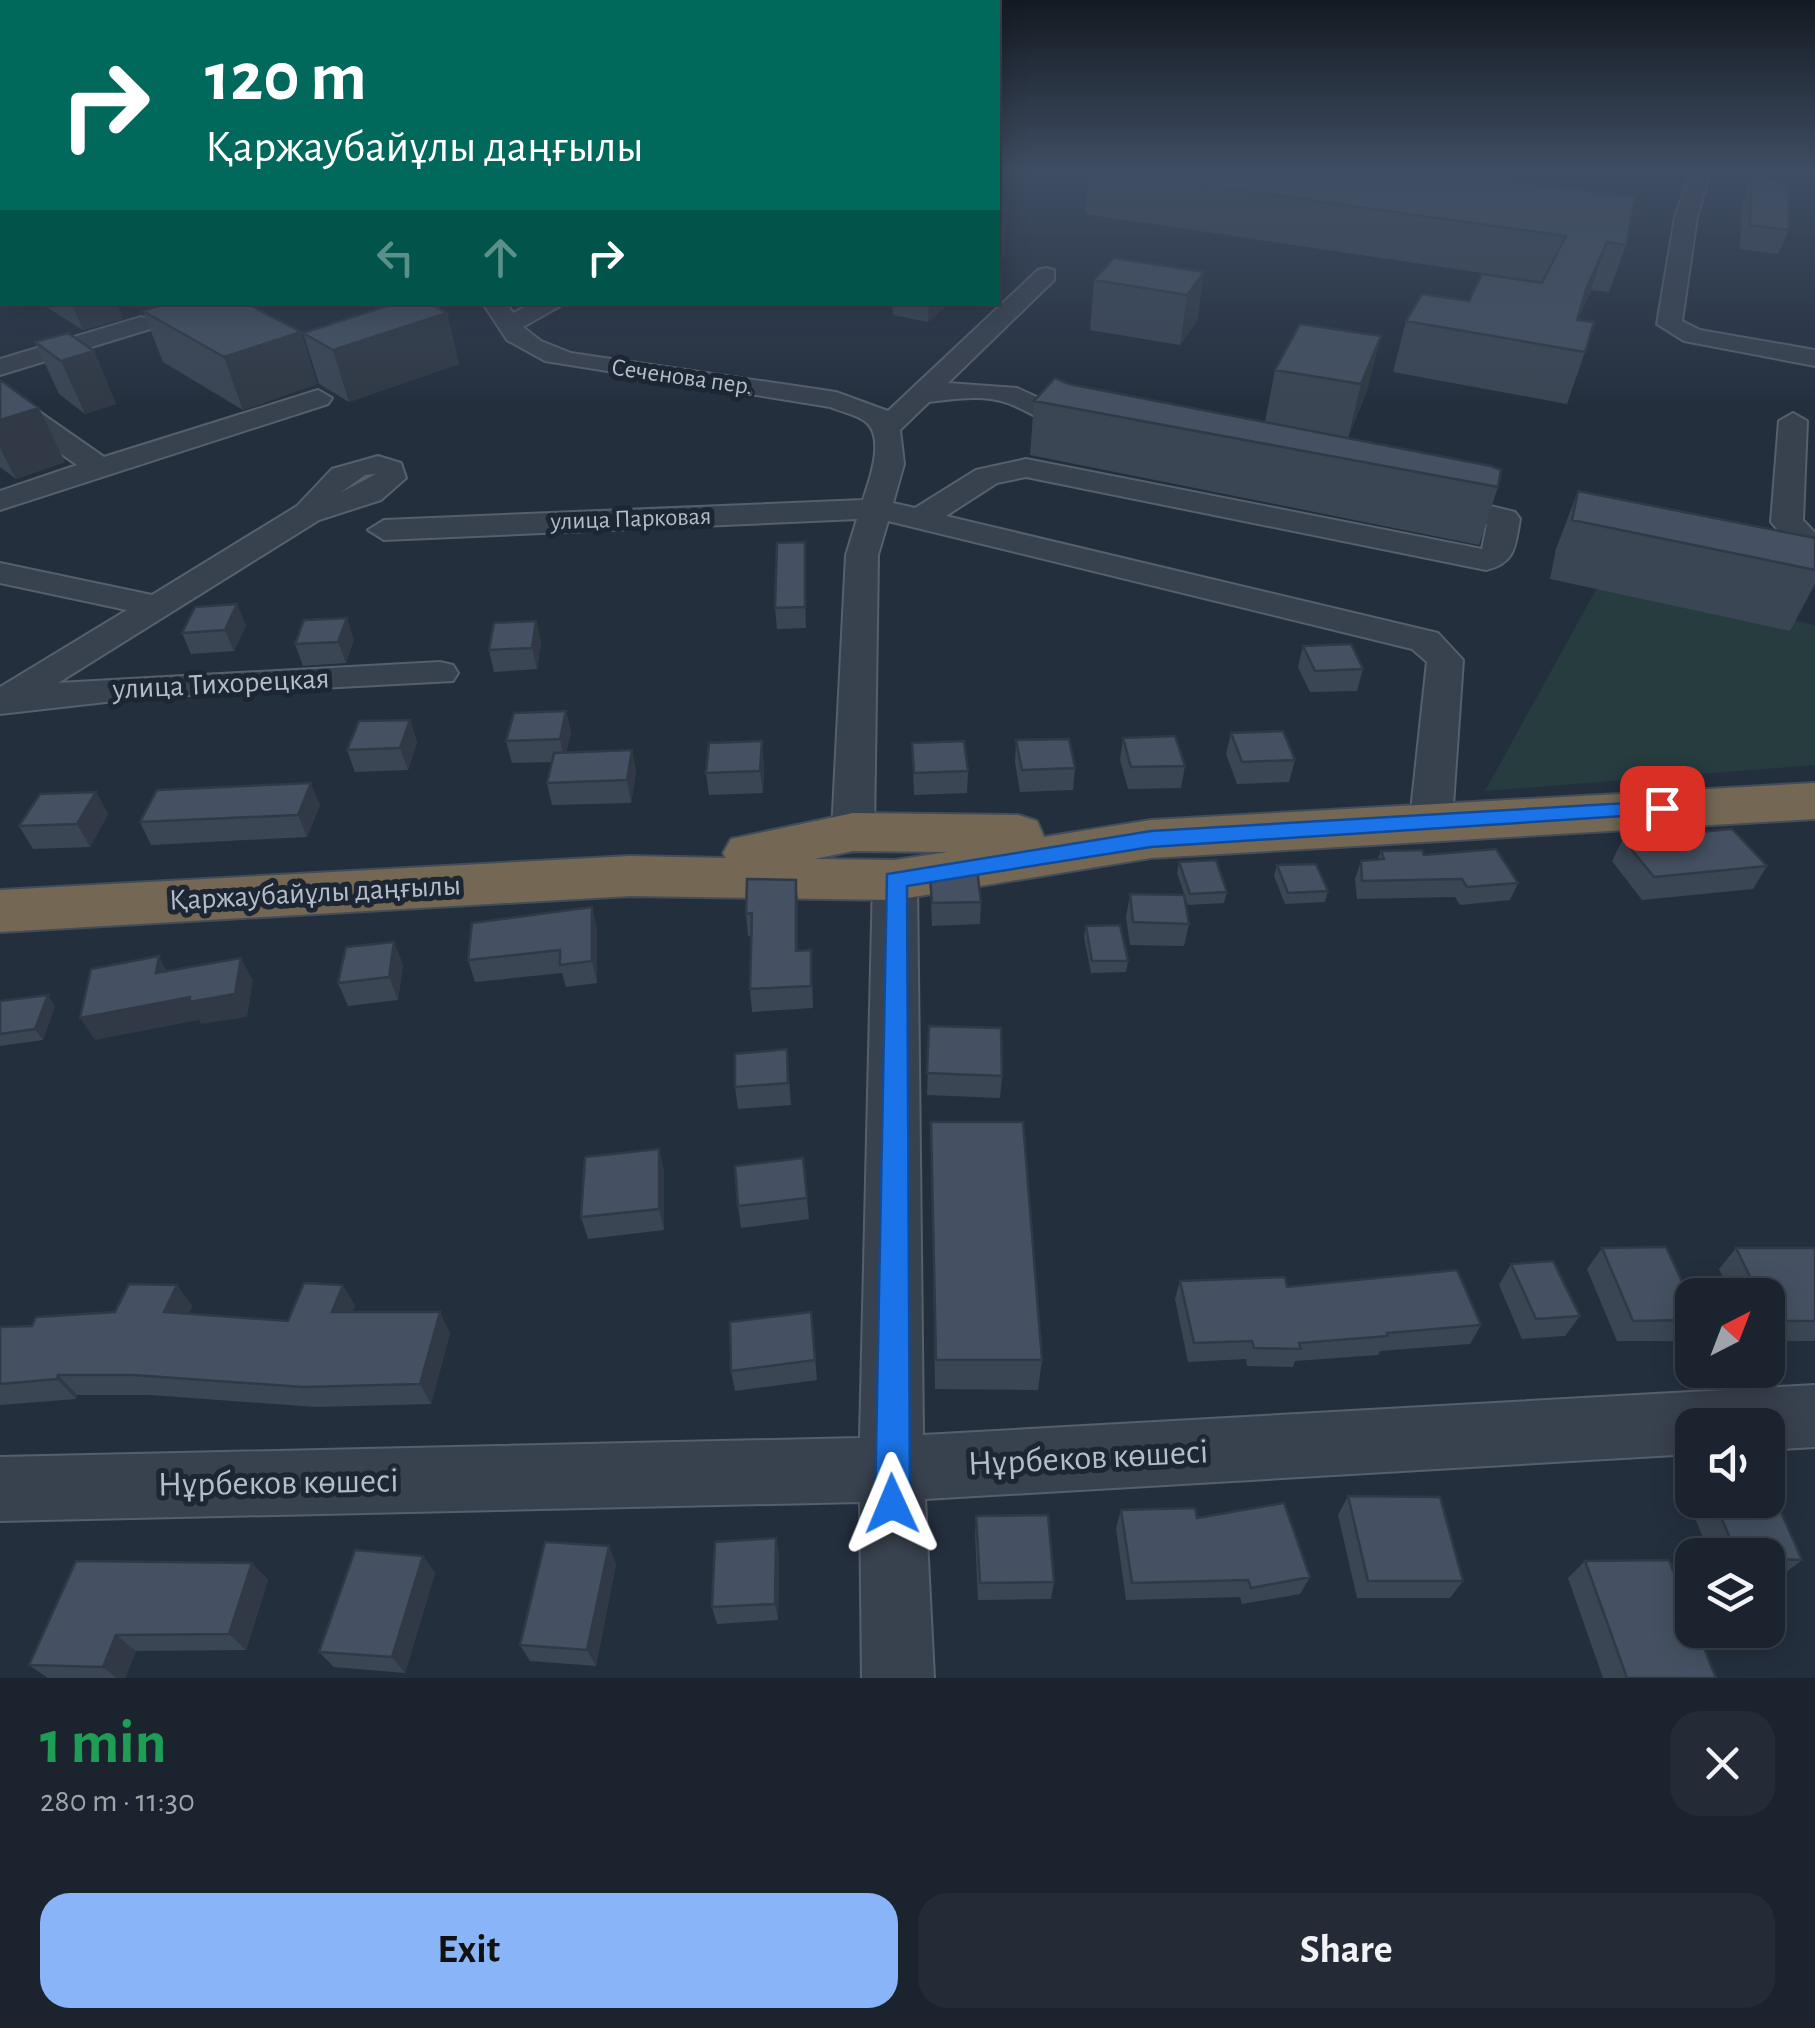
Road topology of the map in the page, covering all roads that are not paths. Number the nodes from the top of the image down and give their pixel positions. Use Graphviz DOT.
graph roads {
  1 [pos="1681,249"];
  2 [pos="1046,275"];
  3 [pos="542,305"];
  4 [pos="1672,306"];
  5 [pos="1708,312"];
  6 [pos="501,314"];
  7 [pos="141,324"];
  8 [pos="1815,358"];
  9 [pos="0,367"];
  10 [pos="919,395"];
  11 [pos="318,398"];
  12 [pos="8,402"];
  13 [pos="1793,421"];
  14 [pos="886,428"];
  15 [pos="1122,436"];
  16 [pos="98,466"];
  17 [pos="1407,496"];
  18 [pos="0,501"];
  19 [pos="878,509"];
  20 [pos="308,512"];
  21 [pos="920,519"];
  22 [pos="384,530"];
  23 [pos="1815,552"];
  24 [pos="0,573"];
  25 [pos="157,606"];
  26 [pos="440,673"];
  27 [pos="1,701"];
  28 [pos="1815,800"];
  29 [pos="1431,820"];
  30 [pos="829,850"];
  31 [pos="912,860"];
  32 [pos="0,911"];
  33 [pos="1815,1416"];
  34 [pos="892,1469"];
  35 [pos="0,1490"];
  36 [pos="898,1678"];
  1 -- 4 [label="street"];
  2 -- 10 [label="street"];
  3 -- 6 [label="street"];
  4 -- 5 [label="street"];
  4 -- 8 [label="street"];
  6 -- 14 [label="street, Сеченова пер."];
  7 -- 9 [label="street"];
  10 -- 14 [label="street"];
  10 -- 15 [label="street"];
  11 -- 16 [label="street"];
  12 -- 16 [label="street"];
  13 -- 23 [label="street"];
  14 -- 19 [label="street"];
  16 -- 18 [label="street"];
  17 -- 21 [label="street"];
  19 -- 21 [label="street, улица Парковая"];
  19 -- 22 [label="street, улица Парковая"];
  19 -- 30 [label="street"];
  20 -- 25 [label="street"];
  21 -- 29 [label="street, улица Парковая"];
  24 -- 25 [label="street"];
  25 -- 27 [label="street"];
  26 -- 27 [label="street, улица Тихорецкая"];
  28 -- 29 [label="highway, Қаржаубайұлы даңғылы"];
  29 -- 31 [label="highway, Қаржаубайұлы даңғылы"];
  30 -- 31 [label="highway, Қаржаубайұлы даңғылы"];
  30 -- 32 [label="highway, Қаржаубайұлы даңғылы"];
  31 -- 34 [label="street"];
  33 -- 34 [label="street, Нұрбеков көшесі"];
  34 -- 35 [label="street, Нұрбеков көшесі"];
  34 -- 36 [label="street"];
}
